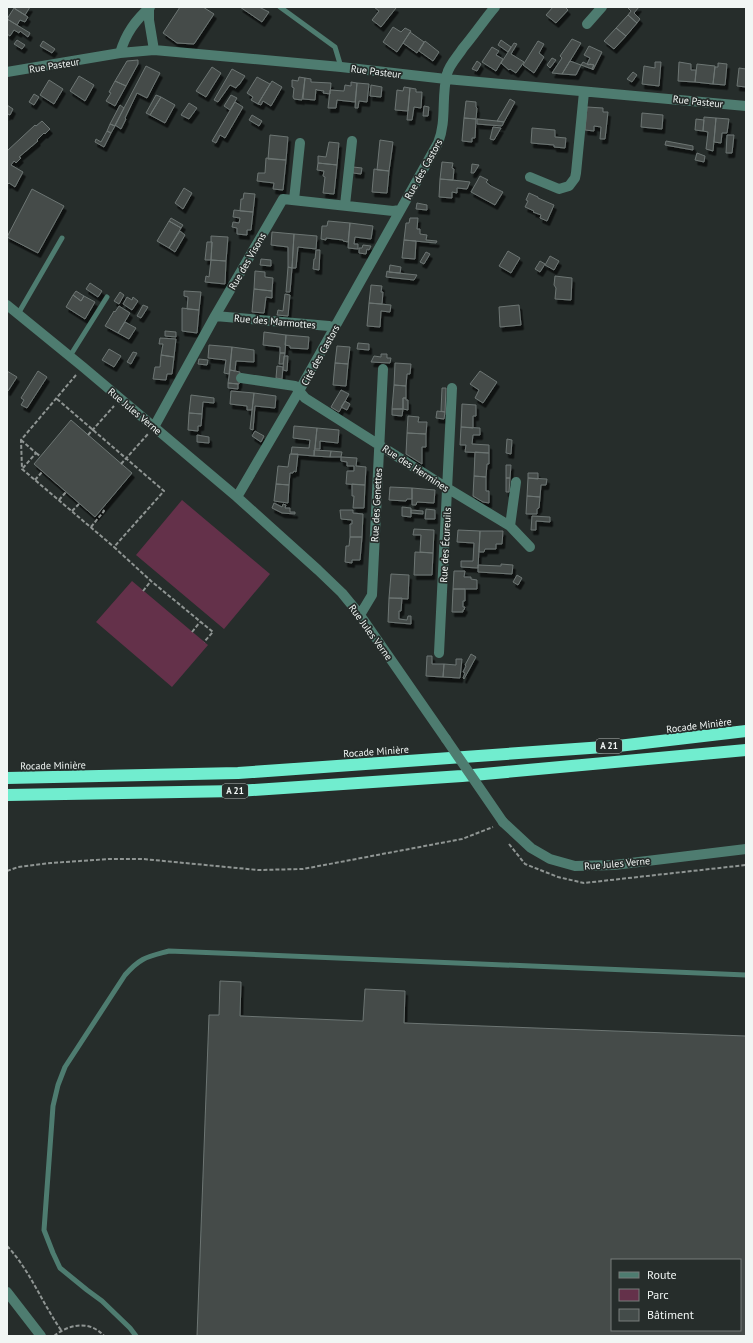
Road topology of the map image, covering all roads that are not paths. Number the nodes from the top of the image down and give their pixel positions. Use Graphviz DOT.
graph roads {
  1 [pos="150,7"];
  2 [pos="280,7"];
  3 [pos="495,7"];
  4 [pos="602,7"];
  5 [pos="587,24"];
  6 [pos="154,50"];
  7 [pos="120,53"];
  8 [pos="342,67"];
  9 [pos="7,72"];
  10 [pos="446,79"];
  11 [pos="584,92"];
  12 [pos="746,106"];
  13 [pos="352,141"];
  14 [pos="300,143"];
  15 [pos="530,177"];
  16 [pos="294,200"];
  17 [pos="345,205"];
  18 [pos="400,210"];
  19 [pos="62,238"];
  20 [pos="107,297"];
  21 [pos="7,305"];
  22 [pos="18,314"];
  23 [pos="215,316"];
  24 [pos="335,328"];
  25 [pos="70,356"];
  26 [pos="383,369"];
  27 [pos="240,378"];
  28 [pos="452,388"];
  29 [pos="299,391"];
  30 [pos="154,428"];
  31 [pos="379,445"];
  32 [pos="516,482"];
  33 [pos="447,488"];
  34 [pos="237,497"];
  35 [pos="510,526"];
  36 [pos="530,547"];
  37 [pos="360,615"];
  38 [pos="439,653"];
  39 [pos="746,731"];
  40 [pos="746,750"];
  41 [pos="7,778"];
  42 [pos="7,795"];
  43 [pos="746,849"];
  44 [pos="746,974"];
  45 [pos="7,1292"];
  46 [pos="41,1336"];
  47 [pos="136,1336"];
  1 -- 6 [label="street"];
  1 -- 7 [label="street"];
  2 -- 8 [label="lane"];
  3 -- 10 [label="street"];
  4 -- 5 [label="street"];
  6 -- 7 [label="street, Rue Pasteur"];
  6 -- 8 [label="street, Rue Pasteur"];
  7 -- 9 [label="street, Rue Pasteur"];
  8 -- 10 [label="street, Rue Pasteur"];
  10 -- 11 [label="street, Rue Pasteur"];
  10 -- 18 [label="street, Rue des Castors"];
  11 -- 12 [label="street, Rue Pasteur"];
  11 -- 15 [label="street"];
  13 -- 17 [label="street"];
  14 -- 16 [label="street"];
  16 -- 17 [label="street, Rue des Visons"];
  16 -- 23 [label="street, Rue des Visons"];
  17 -- 18 [label="street, Rue des Visons"];
  18 -- 24 [label="street, Cité des Castors"];
  19 -- 22 [label="lane"];
  20 -- 25 [label="lane"];
  21 -- 22 [label="street, Rue Jules Verne"];
  22 -- 25 [label="street, Rue Jules Verne"];
  23 -- 24 [label="street, Rue des Marmottes"];
  23 -- 30 [label="street, Rue des Visons"];
  24 -- 29 [label="street, Cité des Castors"];
  25 -- 30 [label="street, Rue Jules Verne"];
  26 -- 31 [label="street, Rue des Genettes"];
  27 -- 29 [label="street, Rue des Hermines"];
  28 -- 33 [label="street, Rue des Écureuils"];
  29 -- 31 [label="street, Rue des Hermines"];
  29 -- 34 [label="street, Cité des Castors"];
  30 -- 34 [label="street, Rue Jules Verne"];
  31 -- 33 [label="street, Rue des Hermines"];
  31 -- 37 [label="street, Rue des Genettes"];
  32 -- 35 [label="street"];
  33 -- 35 [label="street, Rue des Hermines"];
  33 -- 38 [label="street, Rue des Écureuils"];
  34 -- 37 [label="street, Rue Jules Verne"];
  35 -- 36 [label="street, Rue des Hermines"];
  37 -- 43 [label="street, Rue Jules Verne, bridge"];
  39 -- 41 [label="highway, Rocade Minière / A 21"];
  40 -- 42 [label="highway, A 21"];
  44 -- 47 [label="lane"];
  45 -- 46 [label="street"];
}
